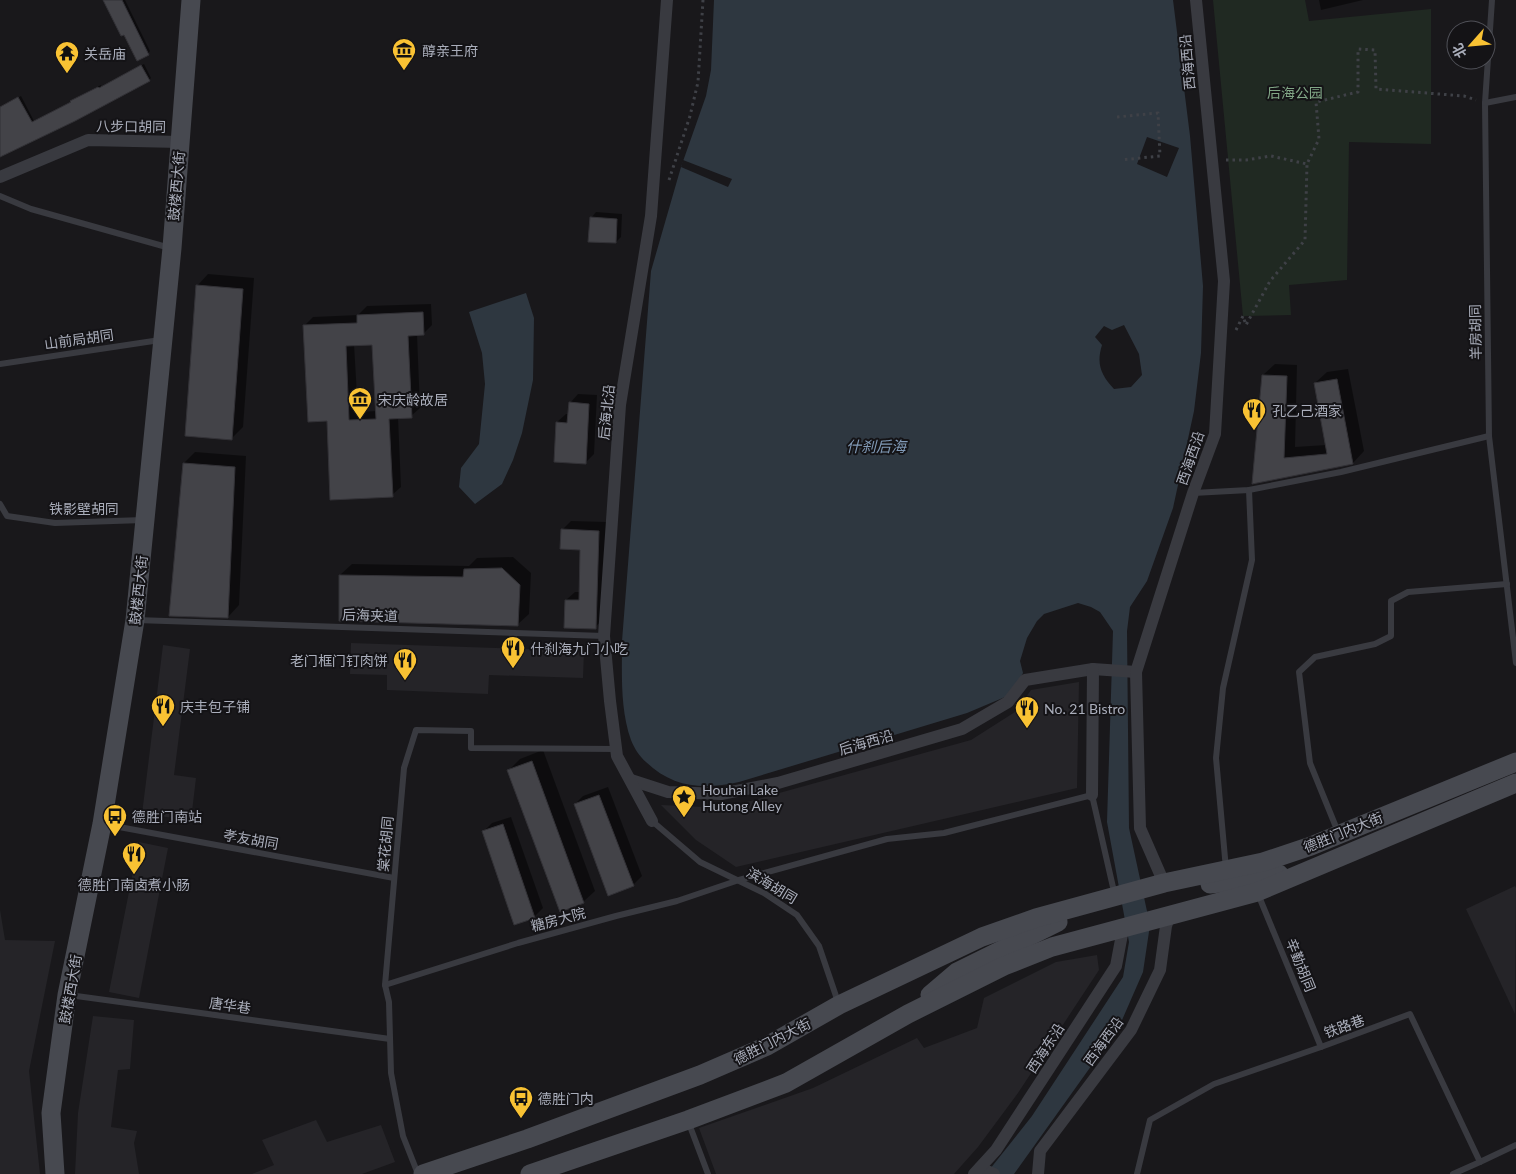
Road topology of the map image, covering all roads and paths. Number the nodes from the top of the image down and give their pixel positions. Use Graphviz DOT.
graph roads {
  1 [pos="191,0"];
  2 [pos="668,0"];
  3 [pos="703,0"];
  4 [pos="1196,0"];
  5 [pos="1492,0"];
  6 [pos="1516,97"];
  7 [pos="1485,102"];
  8 [pos="1117,117"];
  9 [pos="180,142"];
  10 [pos="1122,160"];
  11 [pos="1211,160"];
  12 [pos="1307,164"];
  13 [pos="0,177"];
  14 [pos="668,182"];
  15 [pos="0,196"];
  16 [pos="172,248"];
  17 [pos="1235,333"];
  18 [pos="162,340"];
  19 [pos="0,364"];
  20 [pos="1489,436"];
  21 [pos="1250,490"];
  22 [pos="1193,493"];
  23 [pos="0,504"];
  24 [pos="145,520"];
  25 [pos="1506,584"];
  26 [pos="135,620"];
  27 [pos="604,636"];
  28 [pos="1516,663"];
  29 [pos="1093,669"];
  30 [pos="1136,672"];
  31 [pos="617,749"];
  32 [pos="1516,762"];
  33 [pos="631,780"];
  34 [pos="1516,783"];
  35 [pos="1092,795"];
  36 [pos="652,820"];
  37 [pos="102,824"];
  38 [pos="1339,834"];
  39 [pos="1322,866"];
  40 [pos="1226,870"];
  41 [pos="394,878"];
  42 [pos="739,880"];
  43 [pos="1166,887"];
  44 [pos="1257,892"];
  45 [pos="1116,901"];
  46 [pos="1170,915"];
  47 [pos="1123,929"];
  48 [pos="385,985"];
  49 [pos="68,995"];
  50 [pos="839,1005"];
  51 [pos="908,1014"];
  52 [pos="390,1039"];
  53 [pos="1321,1047"];
  54 [pos="688,1120"];
  55 [pos="1516,1145"];
  56 [pos="1480,1162"];
  57 [pos="984,1172"];
  58 [pos="55,1174"];
  59 [pos="418,1174"];
  60 [pos="423,1174"];
  61 [pos="530,1174"];
  62 [pos="708,1174"];
  63 [pos="1038,1174"];
  64 [pos="1137,1174"];
  65 [pos="1454,1174"];
  1 -- 9 [label="main road, 鼓楼西大街"];
  2 -- 27 [label="street, 后海北沿"];
  3 -- 14 [label="path"];
  4 -- 11 [label="street, 西海西沿"];
  5 -- 7 [label="lane, 羊房胡同"];
  6 -- 7 [label="lane"];
  7 -- 12 [label="path"];
  7 -- 20 [label="lane, 羊房胡同"];
  8 -- 10 [label="path"];
  9 -- 13 [label="street, 八步口胡同"];
  9 -- 16 [label="main road, 鼓楼西大街"];
  11 -- 12 [label="path"];
  11 -- 22 [label="street, 西海西沿"];
  12 -- 17 [label="path"];
  15 -- 16 [label="lane"];
  16 -- 18 [label="main road, 鼓楼西大街"];
  18 -- 19 [label="lane, 山前局胡同"];
  18 -- 24 [label="main road, 鼓楼西大街"];
  20 -- 21 [label="lane"];
  20 -- 25 [label="lane, 羊房胡同"];
  21 -- 22 [label="lane"];
  21 -- 40 [label="lane"];
  22 -- 30 [label="street, 西海西沿"];
  23 -- 24 [label="lane, 铁影壁胡同"];
  24 -- 26 [label="main road, 鼓楼西大街"];
  25 -- 28 [label="lane, 羊房胡同"];
  25 -- 38 [label="lane"];
  26 -- 27 [label="lane, 后海夹道"];
  26 -- 37 [label="main road, 鼓楼西大街"];
  27 -- 31 [label="street, 后海北沿"];
  29 -- 30 [label="street, 后海西沿"];
  29 -- 33 [label="street, 后海西沿"];
  29 -- 35 [label="street"];
  30 -- 43 [label="street, 西海西沿"];
  31 -- 33 [label="street, 后海北沿"];
  31 -- 41 [label="lane, 棠花胡同"];
  32 -- 38 [label="main road, 德胜门内大街"];
  33 -- 36 [label="street, 后海北沿"];
  34 -- 39 [label="main road, 德胜门内大街"];
  35 -- 42 [label="lane, 糖房大院"];
  35 -- 45 [label="lane"];
  36 -- 42 [label="lane, 滨海胡同"];
  37 -- 41 [label="lane, 孝友胡同"];
  37 -- 49 [label="main road, 鼓楼西大街"];
  38 -- 40 [label="main road, 德胜门内大街"];
  39 -- 43 [label="main road, 德胜门内大街"];
  39 -- 44 [label="main road, 德胜门内大街"];
  40 -- 43 [label="main road, 德胜门内大街"];
  41 -- 48 [label="lane, 棠花胡同"];
  42 -- 48 [label="lane, 糖房大院"];
  42 -- 50 [label="lane, 滨海胡同"];
  43 -- 45 [label="main road"];
  44 -- 46 [label="main road, 德胜门内大街"];
  44 -- 53 [label="lane, 辛勤胡同"];
  45 -- 50 [label="main road, 德胜门内大街"];
  45 -- 51 [label="main road"];
  46 -- 47 [label="main road, 德胜门内大街"];
  46 -- 63 [label="street, 西海西沿"];
  47 -- 51 [label="main road"];
  47 -- 57 [label="street, 西海东沿"];
  48 -- 52 [label="lane, 棠花胡同"];
  49 -- 52 [label="lane, 唐华巷"];
  49 -- 58 [label="main road, 鼓楼西大街"];
  50 -- 60 [label="main road, 德胜门内大街"];
  51 -- 54 [label="main road"];
  52 -- 59 [label="lane, 棠花胡同"];
  53 -- 56 [label="lane, 铁路巷"];
  53 -- 64 [label="lane, 铁路巷"];
  54 -- 61 [label="main road"];
  54 -- 62 [label="lane"];
  55 -- 56 [label="lane"];
  56 -- 65 [label="lane"];
}
